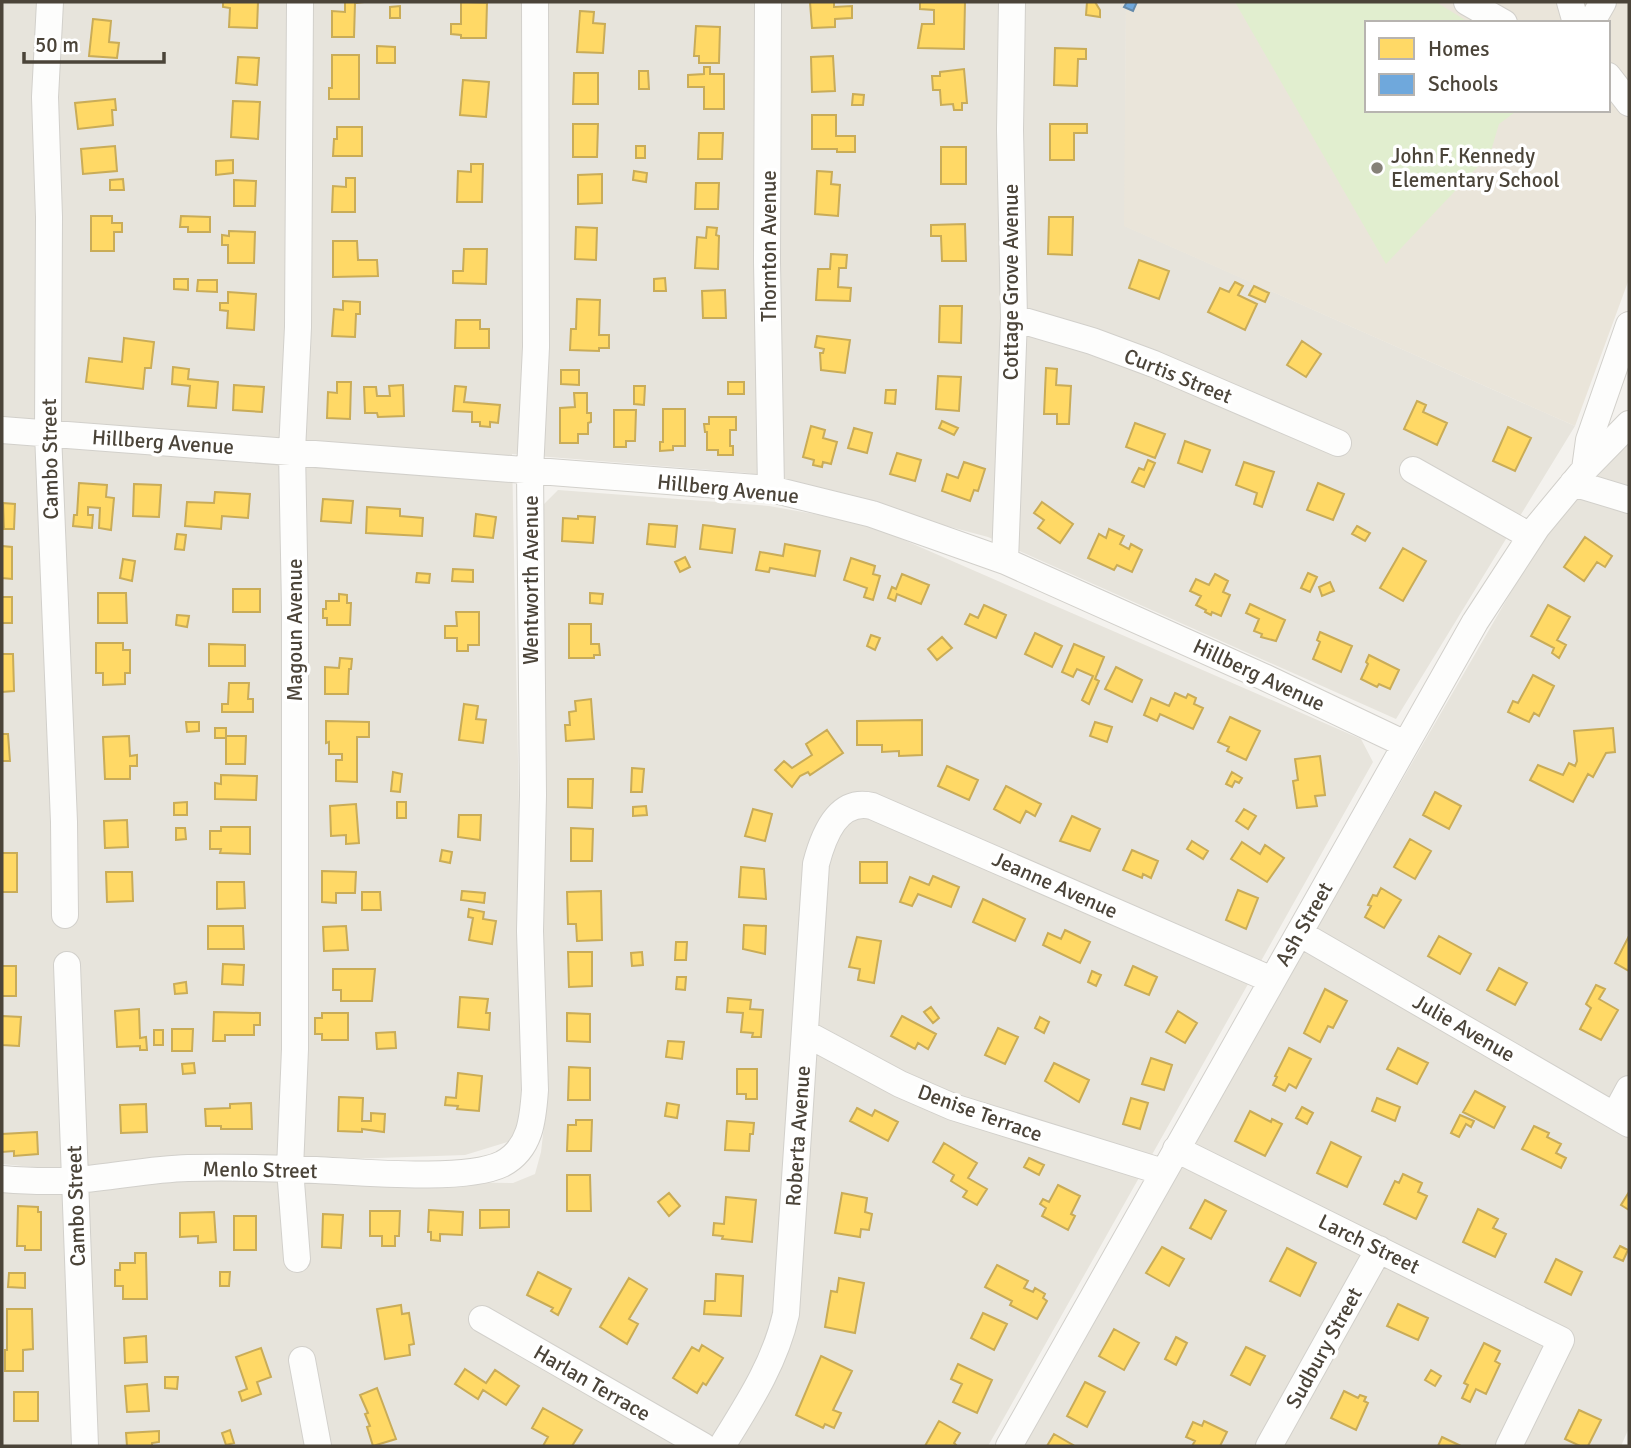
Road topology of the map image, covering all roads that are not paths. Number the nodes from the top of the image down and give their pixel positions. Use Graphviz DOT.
graph roads {
  1 [pos="50,2"];
  2 [pos="300,2"];
  3 [pos="535,2"];
  4 [pos="768,2"];
  5 [pos="1012,2"];
  6 [pos="1467,2"];
  7 [pos="1570,2"];
  8 [pos="1603,2"];
  9 [pos="1500,21"];
  10 [pos="1575,21"];
  11 [pos="1592,21"];
  12 [pos="1610,79"];
  13 [pos="1629,103"];
  14 [pos="1014,318"];
  15 [pos="1629,325"];
  16 [pos="1629,424"];
  17 [pos="2,430"];
  18 [pos="48,433"];
  19 [pos="1338,443"];
  20 [pos="292,451"];
  21 [pos="1413,470"];
  22 [pos="530,471"];
  23 [pos="1579,476"];
  24 [pos="771,489"];
  25 [pos="1629,500"];
  26 [pos="1530,536"];
  27 [pos="1005,562"];
  28 [pos="1405,744"];
  29 [pos="839,816"];
  30 [pos="65,915"];
  31 [pos="1299,933"];
  32 [pos="67,965"];
  33 [pos="1272,980"];
  34 [pos="805,1033"];
  35 [pos="1629,1089"];
  36 [pos="1622,1120"];
  37 [pos="515,1154"];
  38 [pos="1170,1160"];
  39 [pos="290,1169"];
  40 [pos="2,1179"];
  41 [pos="74,1180"];
  42 [pos="1379,1250"];
  43 [pos="297,1259"];
  44 [pos="482,1319"];
  45 [pos="302,1360"];
  46 [pos="85,1446"];
  47 [pos="318,1446"];
  48 [pos="703,1446"];
  49 [pos="722,1446"];
  50 [pos="1009,1446"];
  51 [pos="1269,1446"];
  52 [pos="1509,1446"];
  1 -- 18 [label="street, Cambo Street"];
  2 -- 20 [label="street, Magoun Avenue"];
  3 -- 22 [label="street, Wentworth Avenue"];
  4 -- 24 [label="street, Thornton Avenue"];
  5 -- 14 [label="street, Cottage Grove Avenue"];
  6 -- 9 [label="street"];
  7 -- 10 [label="street"];
  8 -- 11 [label="street"];
  12 -- 13 [label="street"];
  14 -- 19 [label="street, Curtis Street"];
  14 -- 27 [label="street, Cottage Grove Avenue"];
  15 -- 23 [label="street"];
  16 -- 23 [label="street, Ash Street"];
  17 -- 18 [label="street, Hillberg Avenue"];
  18 -- 20 [label="street, Hillberg Avenue"];
  18 -- 30 [label="street, Cambo Street"];
  20 -- 22 [label="street, Hillberg Avenue"];
  20 -- 39 [label="street, Magoun Avenue"];
  21 -- 26 [label="street"];
  22 -- 24 [label="street, Hillberg Avenue"];
  22 -- 37 [label="street, Wentworth Avenue"];
  23 -- 25 [label="street"];
  23 -- 26 [label="street, Ash Street"];
  24 -- 27 [label="street, Hillberg Avenue"];
  26 -- 28 [label="street, Ash Street"];
  27 -- 28 [label="street, Hillberg Avenue"];
  28 -- 31 [label="street, Ash Street"];
  29 -- 33 [label="street, Jeanne Avenue"];
  29 -- 34 [label="street, Roberta Avenue"];
  31 -- 33 [label="street, Ash Street"];
  31 -- 36 [label="street, Julie Avenue"];
  32 -- 41 [label="street, Cambo Street"];
  33 -- 38 [label="street, Ash Street"];
  34 -- 38 [label="street, Denise Terrace"];
  34 -- 49 [label="street, Roberta Avenue"];
  35 -- 36 [label="street"];
  37 -- 39 [label="street, Menlo Street"];
  38 -- 42 [label="street, Larch Street"];
  38 -- 50 [label="street, Ash Street"];
  39 -- 41 [label="street, Menlo Street"];
  39 -- 43 [label="street, Magoun Avenue"];
  40 -- 41 [label="street, Menlo Street"];
  41 -- 46 [label="street, Cambo Street"];
  42 -- 51 [label="street, Sudbury Street"];
  42 -- 52 [label="street, Larch Street"];
  44 -- 48 [label="street, Harlan Terrace"];
  45 -- 47 [label="street"];
}
